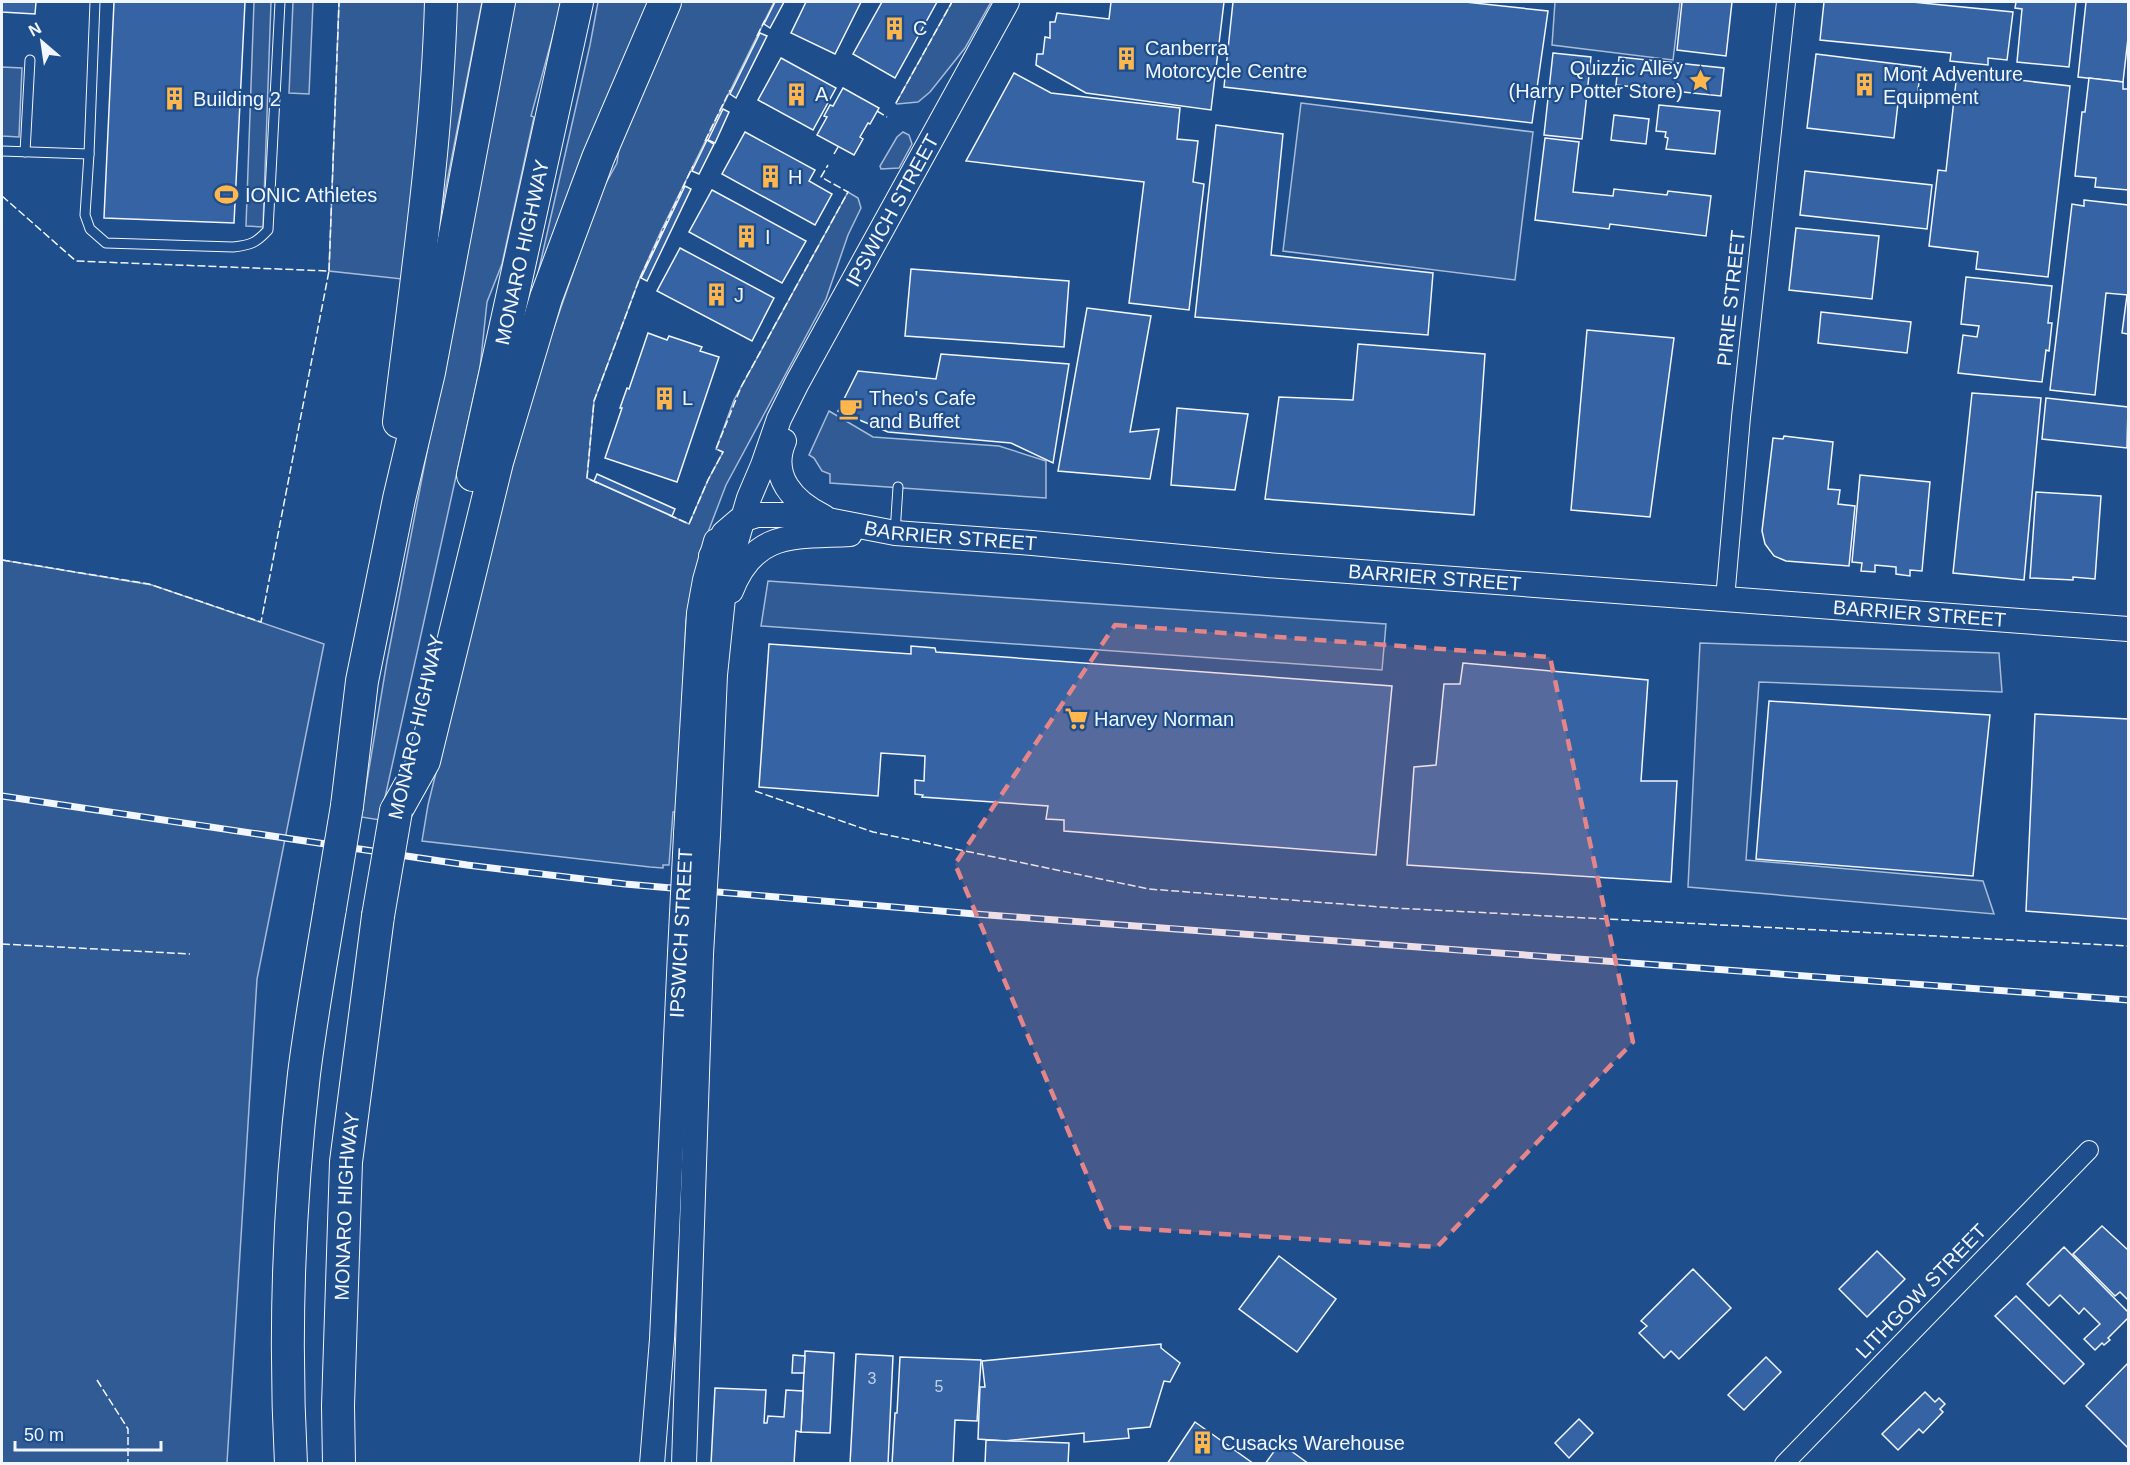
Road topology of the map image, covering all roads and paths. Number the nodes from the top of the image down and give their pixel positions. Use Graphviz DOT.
graph roads {
  1 [pos="95,2"];
  2 [pos="280,2"];
  3 [pos="441,2"];
  4 [pos="499,2"];
  5 [pos="577,2"];
  6 [pos="665,2"];
  7 [pos="1007,2"];
  8 [pos="1786,2"];
  9 [pos="30,60"];
  10 [pos="2,151"];
  11 [pos="25,152"];
  12 [pos="89,154"];
  13 [pos="797,383"];
  14 [pos="779,419"];
  15 [pos="898,487"];
  16 [pos="399,500"];
  17 [pos="741,519"];
  18 [pos="833,521"];
  19 [pos="895,533"];
  20 [pos="711,556"];
  21 [pos="1725,599"];
  22 [pos="2128,629"];
  23 [pos="717,643"];
  24 [pos="396,811"];
  25 [pos="697,834"];
  26 [pos="691,954"];
  27 [pos="2089,1150"];
  28 [pos="664,1317"];
  29 [pos="689,1319"];
  30 [pos="291,1464"];
  31 [pos="339,1464"];
  32 [pos="651,1464"];
  33 [pos="684,1464"];
  34 [pos="1784,1464"];
  1 -- 12 [label="lane"];
  2 -- 12 [label="lane"];
  3 -- 16 [label="highway"];
  4 -- 16 [label="highway"];
  5 -- 24 [label="highway, MONARO HIGHWAY"];
  6 -- 24 [label="highway"];
  7 -- 13 [label="main road, IPSWICH STREET"];
  8 -- 21 [label="street, PIRIE STREET"];
  9 -- 11 [label="lane"];
  10 -- 11 [label="lane"];
  11 -- 12 [label="lane"];
  13 -- 14 [label="main road, IPSWICH STREET"];
  13 -- 18 [label="main road"];
  14 -- 17 [label="main road, IPSWICH STREET"];
  14 -- 20 [label="main road, IPSWICH STREET"];
  15 -- 19 [label="lane"];
  16 -- 30 [label="highway, bridge"];
  17 -- 18 [label="main road, BARRIER STREET"];
  17 -- 20 [label="main road"];
  17 -- 23 [label="main road, IPSWICH STREET"];
  18 -- 19 [label="main road, BARRIER STREET"];
  19 -- 21 [label="main road, BARRIER STREET"];
  19 -- 23 [label="main road"];
  20 -- 25 [label="main road, IPSWICH STREET"];
  21 -- 22 [label="main road, BARRIER STREET"];
  23 -- 25 [label="main road, IPSWICH STREET"];
  24 -- 31 [label="highway, MONARO HIGHWAY, bridge"];
  25 -- 26 [label="main road, IPSWICH STREET, bridge"];
  26 -- 28 [label="main road, IPSWICH STREET"];
  26 -- 29 [label="main road, IPSWICH STREET"];
  27 -- 34 [label="street, LITHGOW STREET"];
  28 -- 29 [label="main road"];
  28 -- 32 [label="main road, IPSWICH STREET"];
  29 -- 33 [label="main road, IPSWICH STREET"];
}
